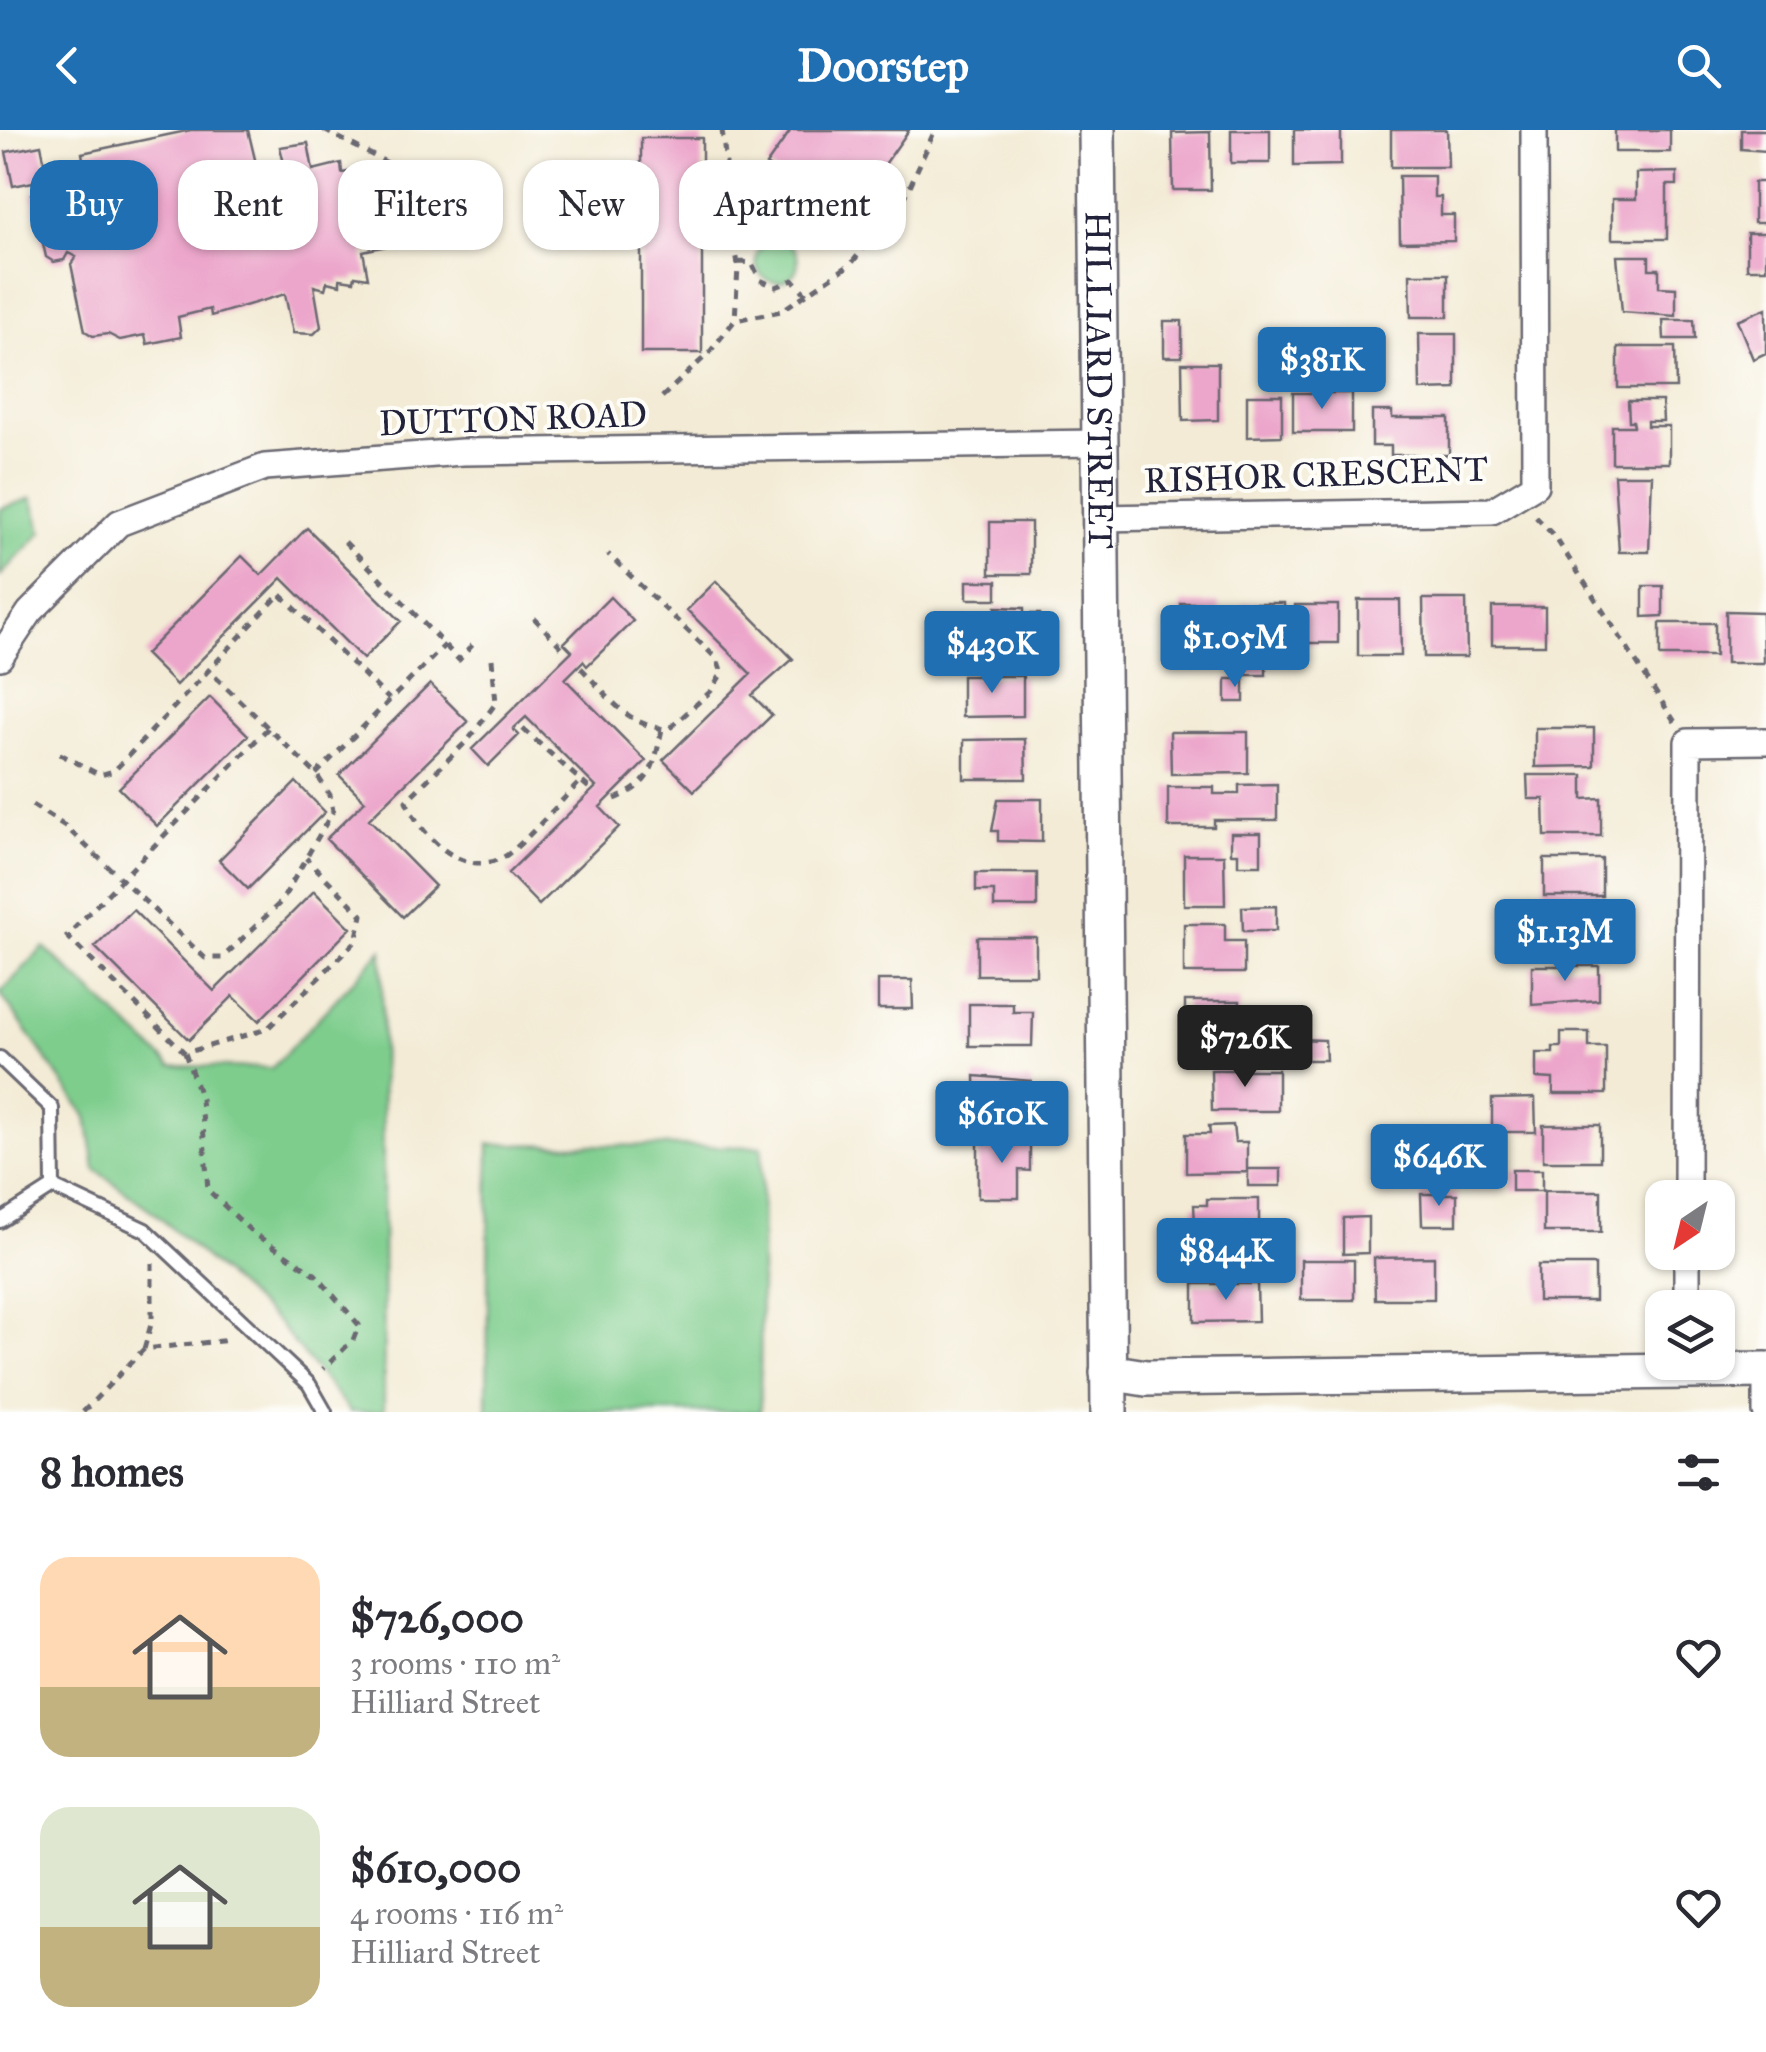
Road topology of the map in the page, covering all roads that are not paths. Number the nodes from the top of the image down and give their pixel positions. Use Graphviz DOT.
graph roads {
  1 [pos="1096,130"];
  2 [pos="1534,130"];
  3 [pos="1100,443"];
  4 [pos="1100,518"];
  5 [pos="0,657"];
  6 [pos="1766,741"];
  7 [pos="0,1058"];
  8 [pos="1687,1180"];
  9 [pos="53,1187"];
  10 [pos="0,1220"];
  11 [pos="1645,1367"];
  12 [pos="1735,1368"];
  13 [pos="1766,1370"];
  14 [pos="1108,1372"];
  15 [pos="325,1412"];
  16 [pos="1110,1412"];
  17 [pos="1766,1412"];
  1 -- 3 [label="street, HILLIARD STREET"];
  2 -- 4 [label="street, RISHOR CRESCENT"];
  3 -- 4 [label="street, HILLIARD STREET"];
  3 -- 5 [label="street, DUTTON ROAD"];
  4 -- 14 [label="street, HILLIARD STREET"];
  6 -- 8 [label="street"];
  7 -- 9 [label="lane"];
  9 -- 10 [label="lane"];
  9 -- 15 [label="lane"];
  11 -- 14 [label="street"];
  12 -- 13 [label="street"];
  13 -- 17 [label="street"];
  14 -- 16 [label="street, HILLIARD STREET"];
}
